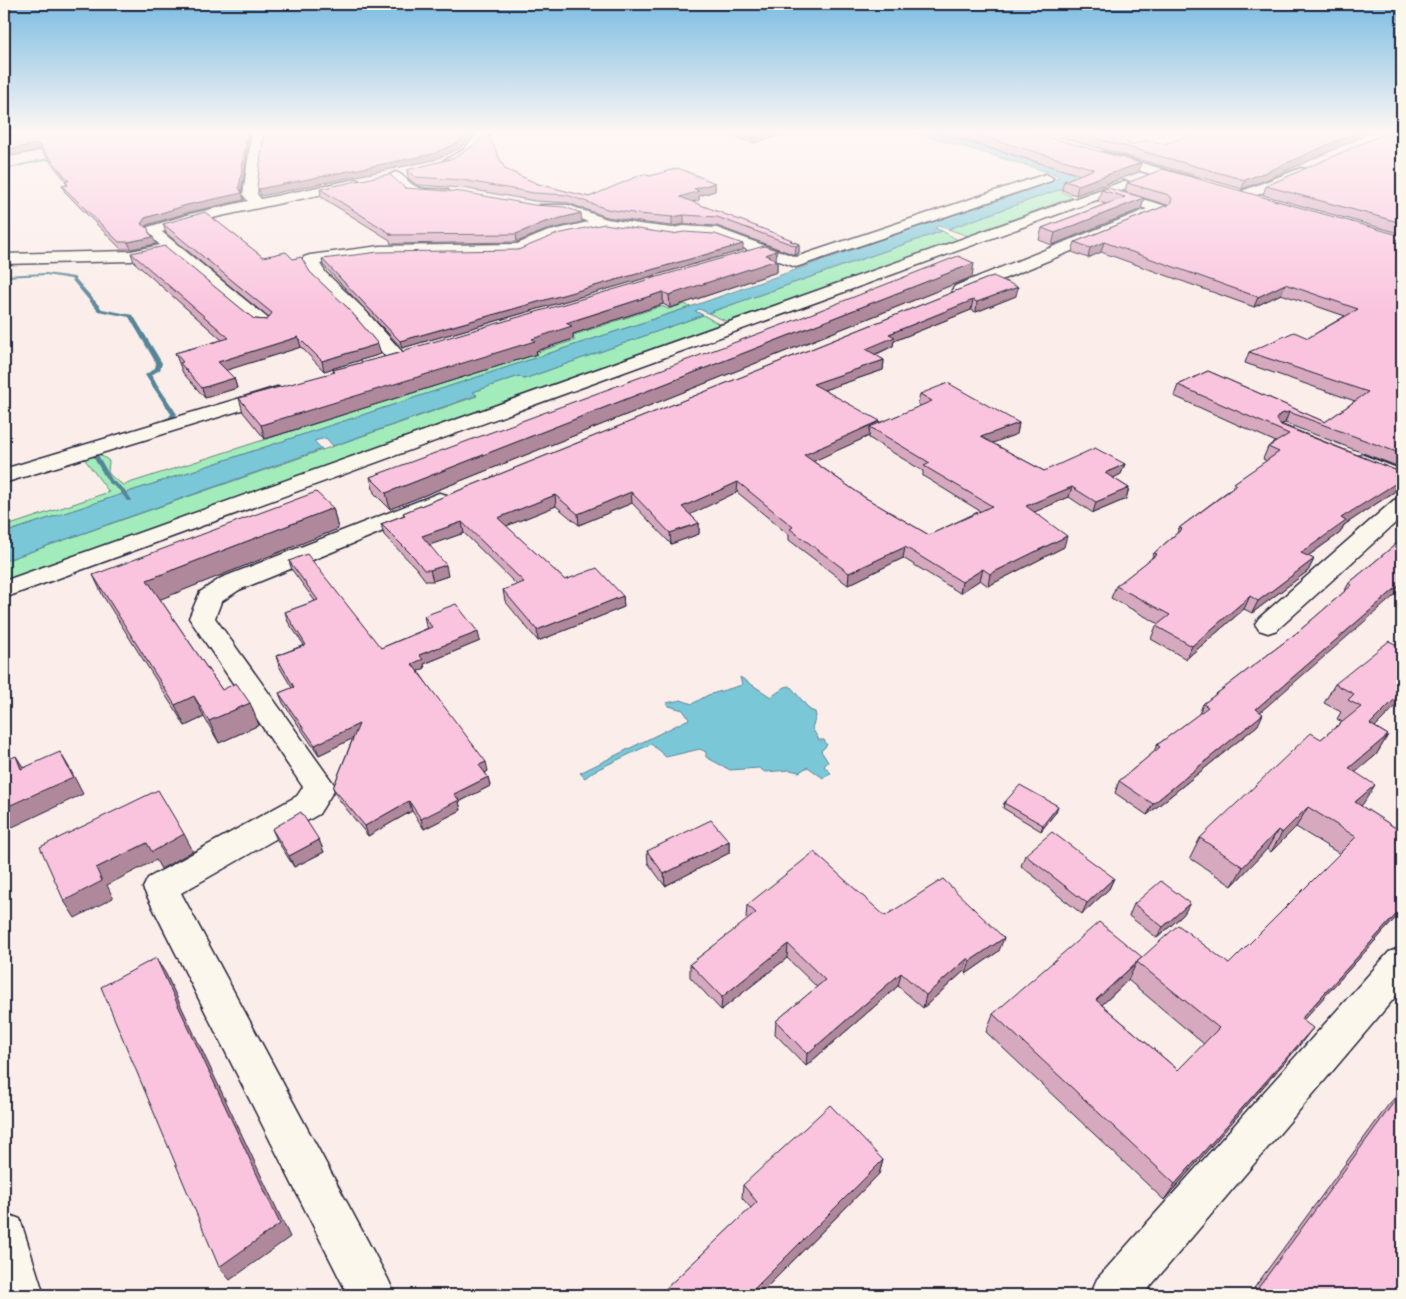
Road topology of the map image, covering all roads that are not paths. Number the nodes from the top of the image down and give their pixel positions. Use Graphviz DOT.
graph roads {
  1 [pos="250,192"];
  2 [pos="313,192"];
  3 [pos="411,192"];
  4 [pos="1015,192"];
  5 [pos="1105,192"];
  6 [pos="1246,192"];
  7 [pos="453,193"];
  8 [pos="1261,202"];
  9 [pos="257,203"];
  10 [pos="526,206"];
  11 [pos="604,223"];
  12 [pos="936,226"];
  13 [pos="972,240"];
  14 [pos="173,247"];
  15 [pos="763,250"];
  16 [pos="4,259"];
  17 [pos="735,259"];
  18 [pos="939,298"];
  19 [pos="264,324"];
  20 [pos="416,353"];
  21 [pos="292,389"];
  22 [pos="1348,456"];
  23 [pos="4,476"];
  24 [pos="1402,478"];
  25 [pos="460,492"];
  26 [pos="1402,505"];
  27 [pos="4,590"];
  28 [pos="1268,624"];
  29 [pos="1402,963"];
  30 [pos="4,1235"];
  31 [pos="21,1295"];
  32 [pos="372,1295"];
  33 [pos="1113,1295"];
  1 -- 9 [label="street"];
  2 -- 9 [label="street"];
  3 -- 7 [label="street"];
  4 -- 12 [label="street"];
  5 -- 13 [label="street"];
  5 -- 18 [label="street"];
  6 -- 8 [label="street"];
  9 -- 14 [label="street"];
  10 -- 11 [label="street"];
  11 -- 15 [label="street"];
  11 -- 20 [label="street"];
  12 -- 13 [label="street"];
  12 -- 15 [label="street"];
  13 -- 27 [label="street"];
  14 -- 16 [label="street"];
  14 -- 19 [label="street"];
  15 -- 17 [label="street"];
  21 -- 23 [label="street"];
  22 -- 24 [label="street"];
  25 -- 32 [label="street"];
  26 -- 28 [label="street"];
  29 -- 33 [label="street"];
  30 -- 31 [label="street"];
}
